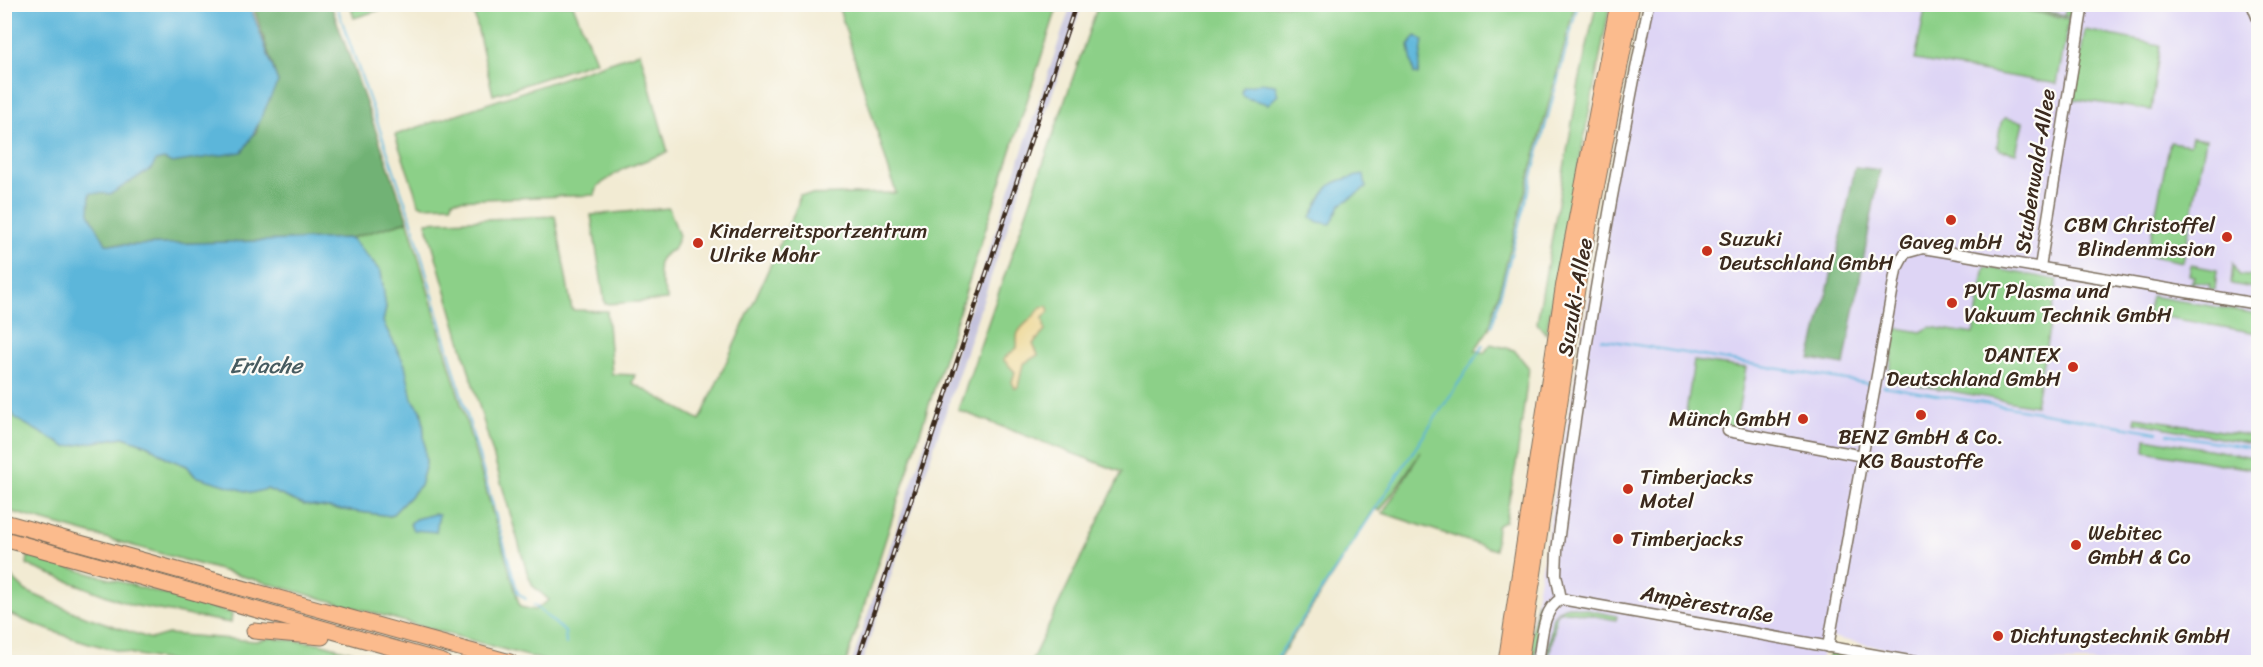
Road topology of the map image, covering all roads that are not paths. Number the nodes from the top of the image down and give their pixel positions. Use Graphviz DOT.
graph roads {
  1 [pos="1618,4"];
  2 [pos="1632,4"];
  3 [pos="1649,4"];
  4 [pos="2083,4"];
  5 [pos="2252,4"];
  6 [pos="2259,19"];
  7 [pos="2040,267"];
  8 [pos="2259,304"];
  9 [pos="1728,431"];
  10 [pos="1863,456"];
  11 [pos="4,522"];
  12 [pos="4,539"];
  13 [pos="1561,599"];
  14 [pos="254,631"];
  15 [pos="372,642"];
  16 [pos="1828,646"];
  17 [pos="443,663"];
  18 [pos="510,663"];
  19 [pos="1506,663"];
  20 [pos="1520,663"];
  21 [pos="1538,663"];
  22 [pos="1915,663"];
  1 -- 19 [label="highway"];
  2 -- 20 [label="highway"];
  3 -- 13 [label="street, Suzuki-Allee"];
  4 -- 7 [label="street, Stubenwald-Allee"];
  5 -- 6 [label="street"];
  7 -- 8 [label="street, Stubenwald-Allee"];
  7 -- 10 [label="street"];
  9 -- 10 [label="street"];
  10 -- 16 [label="street"];
  11 -- 18 [label="highway"];
  12 -- 15 [label="highway"];
  13 -- 16 [label="street, Ampèrestraße"];
  13 -- 21 [label="street"];
  14 -- 15 [label="highway"];
  15 -- 17 [label="highway"];
  16 -- 22 [label="street, Ampèrestraße"];
}
